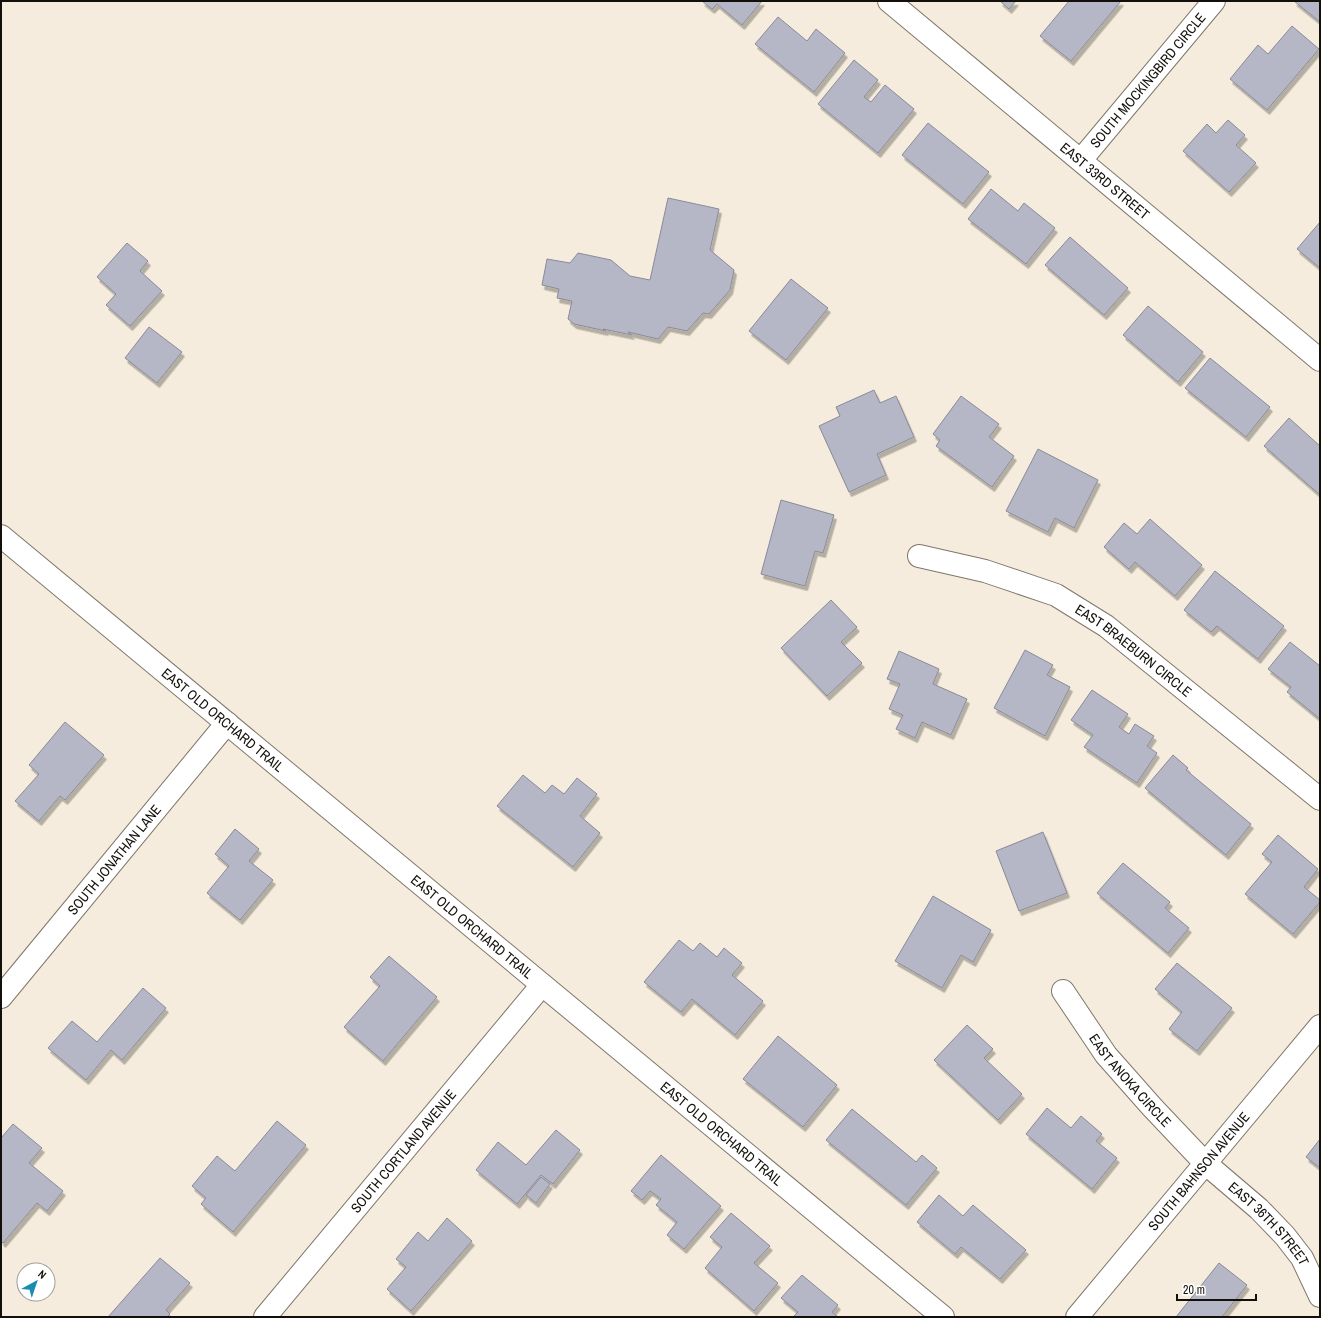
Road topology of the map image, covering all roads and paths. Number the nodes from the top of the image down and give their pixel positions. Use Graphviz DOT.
graph roads {
  1 [pos="889,1"];
  2 [pos="1214,1"];
  3 [pos="1081,160"];
  4 [pos="1320,360"];
  5 [pos="1,536"];
  6 [pos="919,556"];
  7 [pos="227,723"];
  8 [pos="1320,799"];
  9 [pos="542,985"];
  10 [pos="1063,991"];
  11 [pos="1,997"];
  12 [pos="1320,1026"];
  13 [pos="1205,1163"];
  14 [pos="1320,1296"];
  15 [pos="265,1317"];
  16 [pos="943,1317"];
  17 [pos="1077,1317"];
  1 -- 3 [label="street, EAST 33RD STREET"];
  2 -- 3 [label="street, SOUTH MOCKINGBIRD CIRCLE"];
  3 -- 4 [label="street, EAST 33RD STREET"];
  5 -- 7 [label="street, EAST OLD ORCHARD TRAIL"];
  6 -- 8 [label="street, EAST BRAEBURN CIRCLE"];
  7 -- 9 [label="street, EAST OLD ORCHARD TRAIL"];
  7 -- 11 [label="street, SOUTH JONATHAN LANE"];
  9 -- 15 [label="street, SOUTH CORTLAND AVENUE"];
  9 -- 16 [label="street, EAST OLD ORCHARD TRAIL"];
  10 -- 13 [label="street, EAST ANOKA CIRCLE"];
  12 -- 13 [label="street, SOUTH BAHNSON AVENUE"];
  13 -- 14 [label="street, EAST 36TH STREET"];
  13 -- 17 [label="street, SOUTH BAHNSON AVENUE"];
}
